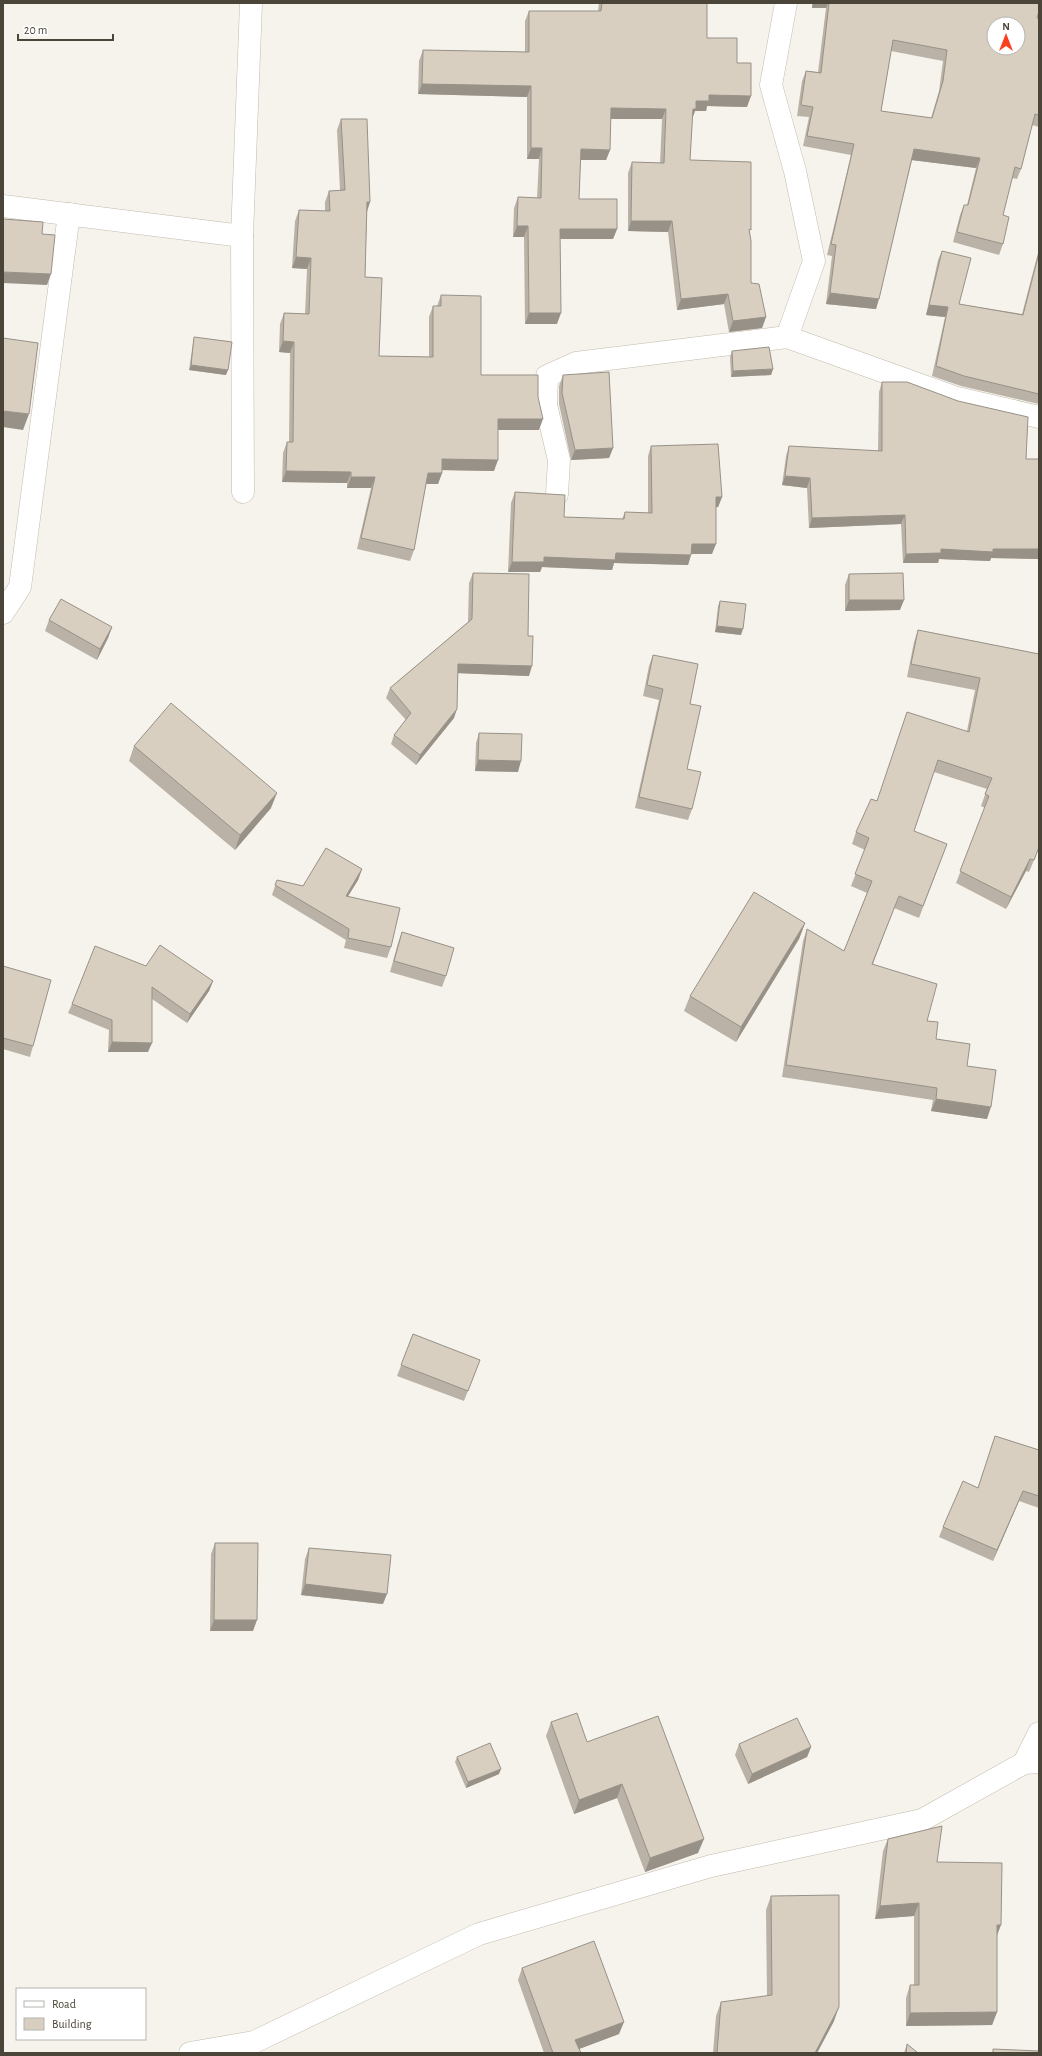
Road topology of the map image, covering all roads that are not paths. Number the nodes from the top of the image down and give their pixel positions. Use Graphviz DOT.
graph roads {
  1 [pos="251,3"];
  2 [pos="786,3"];
  3 [pos="3,206"];
  4 [pos="69,214"];
  5 [pos="242,236"];
  6 [pos="787,337"];
  7 [pos="1039,417"];
  8 [pos="243,492"];
  9 [pos="557,494"];
  10 [pos="3,613"];
  11 [pos="1039,1733"];
  12 [pos="1032,1762"];
  13 [pos="190,2053"];
  1 -- 5 [label="street"];
  2 -- 6 [label="street"];
  3 -- 4 [label="street"];
  4 -- 5 [label="street"];
  4 -- 10 [label="street"];
  5 -- 8 [label="street"];
  6 -- 7 [label="street"];
  6 -- 9 [label="street"];
  11 -- 12 [label="street"];
  12 -- 13 [label="street"];
}
